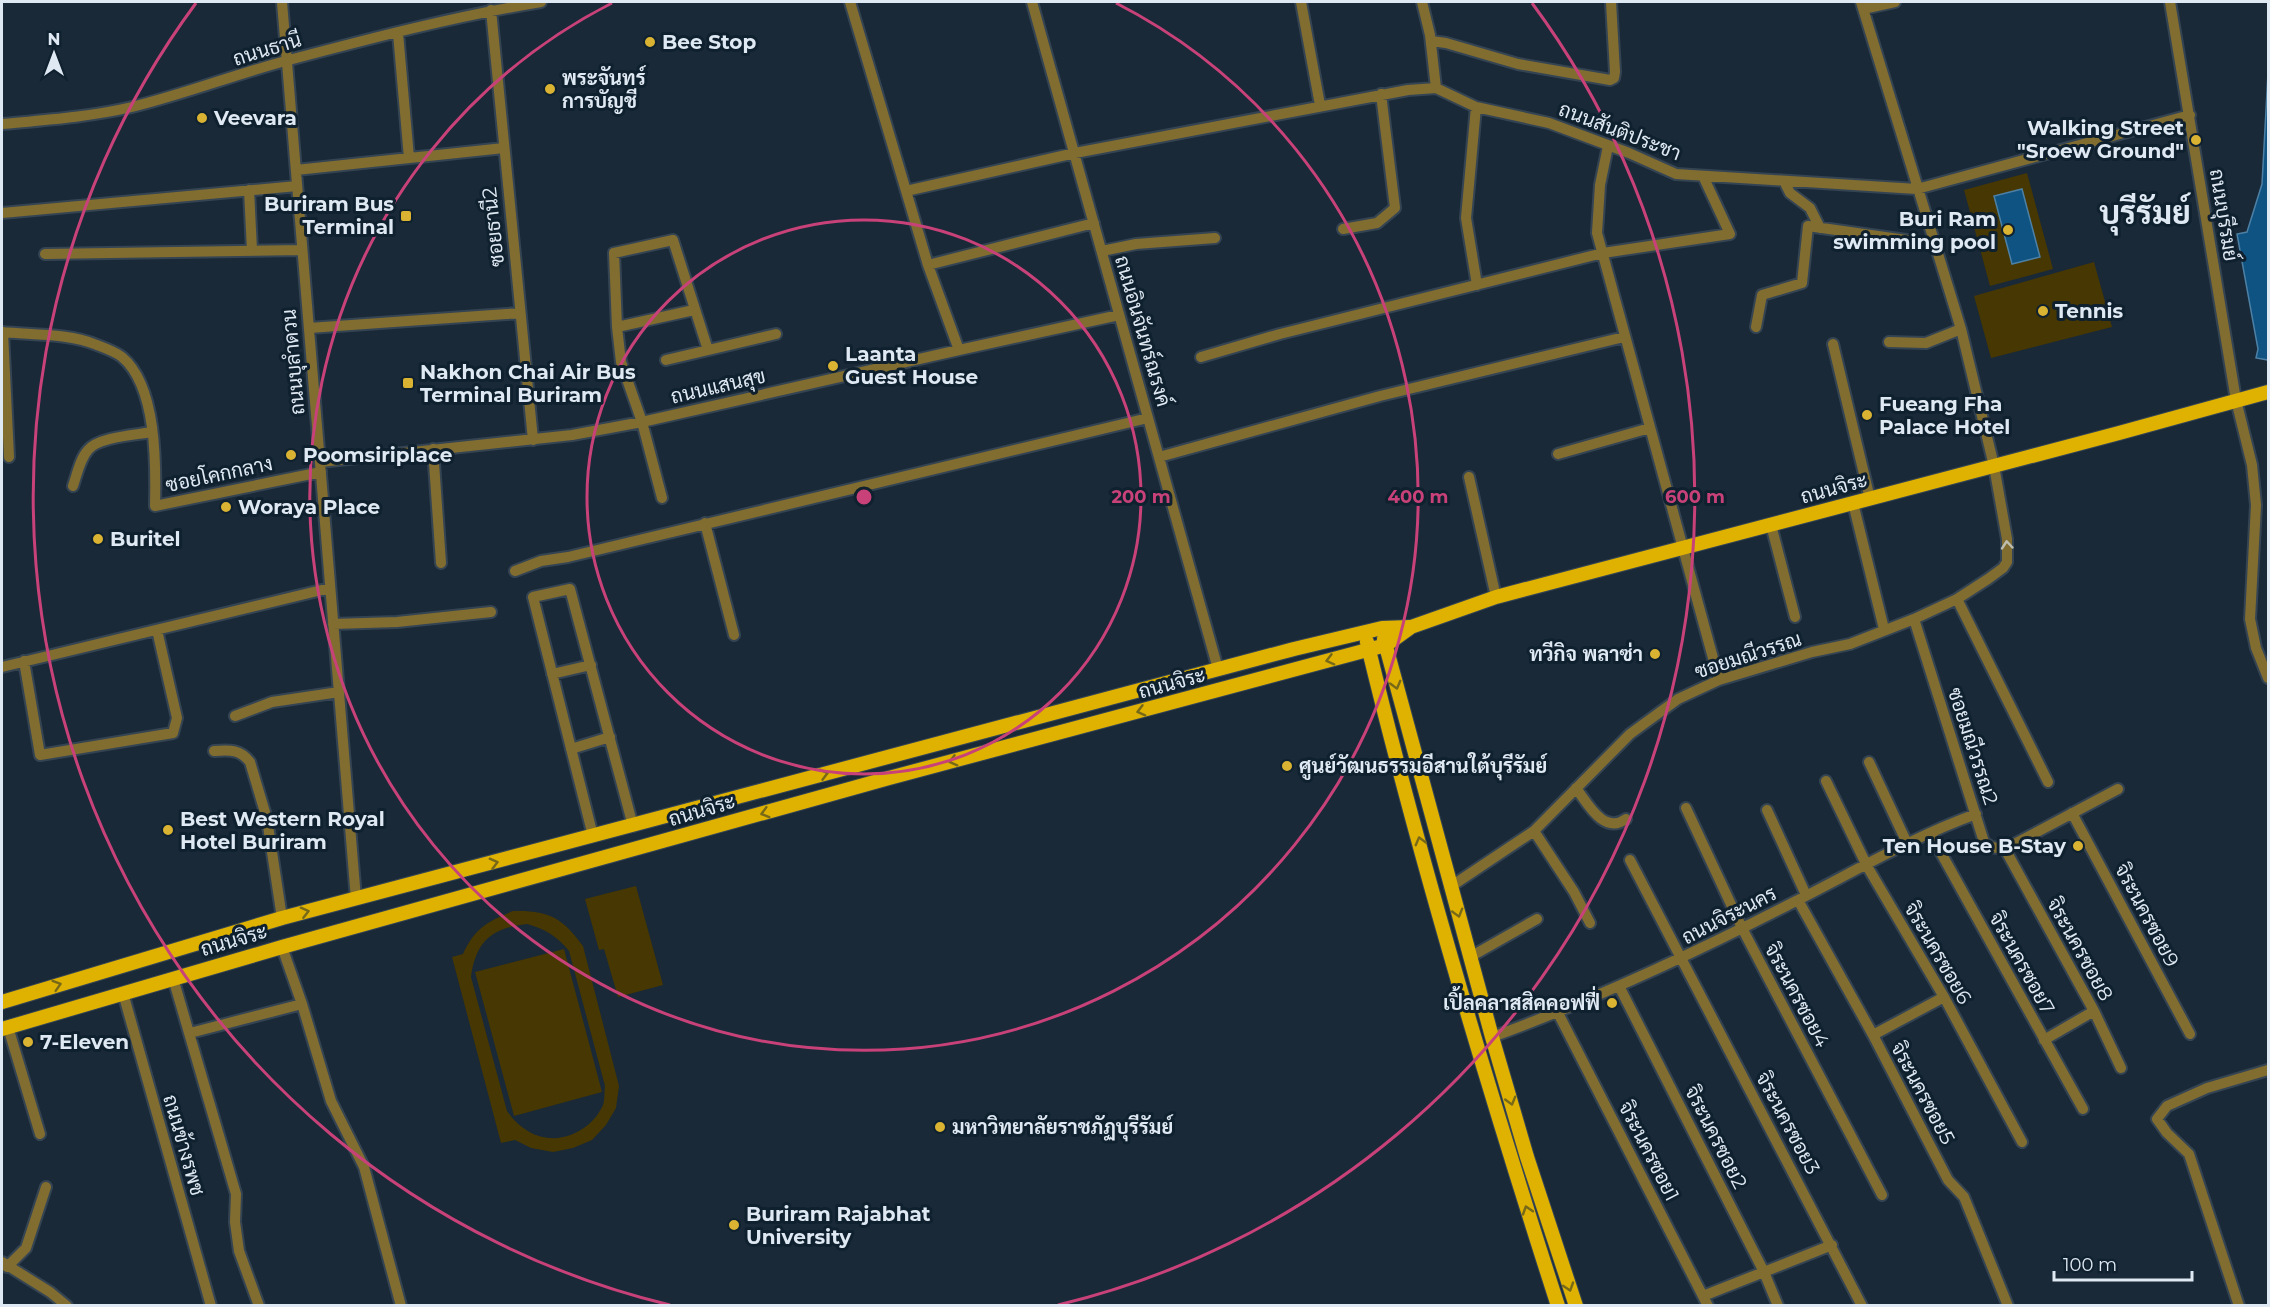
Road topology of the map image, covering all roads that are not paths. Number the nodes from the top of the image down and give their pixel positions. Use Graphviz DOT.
graph roads {
  1 [pos="282,2"];
  2 [pos="541,2"];
  3 [pos="850,2"];
  4 [pos="1032,2"];
  5 [pos="1301,2"];
  6 [pos="1422,2"];
  7 [pos="1611,2"];
  8 [pos="1895,2"];
  9 [pos="2170,2"];
  10 [pos="1862,5"];
  11 [pos="491,10"];
  12 [pos="398,33"];
  13 [pos="1431,41"];
  14 [pos="287,61"];
  15 [pos="1436,88"];
  16 [pos="1381,94"];
  17 [pos="1320,105"];
  18 [pos="1476,107"];
  19 [pos="2190,115"];
  20 [pos="2,124"];
  21 [pos="1608,146"];
  22 [pos="504,148"];
  23 [pos="1075,153"];
  24 [pos="409,158"];
  25 [pos="296,170"];
  26 [pos="1703,176"];
  27 [pos="1784,181"];
  28 [pos="297,186"];
  29 [pos="1917,189"];
  30 [pos="249,190"];
  31 [pos="906,191"];
  32 [pos="2,213"];
  33 [pos="1094,223"];
  34 [pos="1820,228"];
  35 [pos="1343,230"];
  36 [pos="1215,238"];
  37 [pos="1934,244"];
  38 [pos="252,250"];
  39 [pos="302,250"];
  40 [pos="1102,251"];
  41 [pos="1603,253"];
  42 [pos="45,254"];
  43 [pos="928,265"];
  44 [pos="1477,285"];
  45 [pos="694,310"];
  46 [pos="520,313"];
  47 [pos="1119,315"];
  48 [pos="617,327"];
  49 [pos="1756,327"];
  50 [pos="309,328"];
  51 [pos="1961,329"];
  52 [pos="2,332"];
  53 [pos="776,334"];
  54 [pos="1624,337"];
  55 [pos="1889,342"];
  56 [pos="1833,344"];
  57 [pos="708,350"];
  58 [pos="959,350"];
  59 [pos="1201,357"];
  60 [pos="666,360"];
  61 [pos="2268,392"];
  62 [pos="2236,400"];
  63 [pos="1148,418"];
  64 [pos="642,422"];
  65 [pos="1650,428"];
  66 [pos="152,432"];
  67 [pos="533,440"];
  68 [pos="433,449"];
  69 [pos="1558,454"];
  70 [pos="9,457"];
  71 [pos="1159,457"];
  72 [pos="1994,466"];
  73 [pos="320,467"];
  74 [pos="1469,477"];
  75 [pos="73,486"];
  76 [pos="662,498"];
  77 [pos="1870,499"];
  78 [pos="1853,503"];
  79 [pos="705,524"];
  80 [pos="1771,525"];
  81 [pos="1682,548"];
  82 [pos="441,563"];
  83 [pos="515,571"];
  84 [pos="330,588"];
  85 [pos="1496,597"];
  86 [pos="1957,599"];
  87 [pos="491,612"];
  88 [pos="1795,617"];
  89 [pos="1914,620"];
  90 [pos="333,624"];
  91 [pos="1411,627"];
  92 [pos="1382,628"];
  93 [pos="1884,629"];
  94 [pos="157,630"];
  95 [pos="1364,632"];
  96 [pos="734,634"];
  97 [pos="1386,645"];
  98 [pos="1369,650"];
  99 [pos="24,661"];
  100 [pos="591,664"];
  101 [pos="2,667"];
  102 [pos="1218,669"];
  103 [pos="552,674"];
  104 [pos="2268,678"];
  105 [pos="1719,680"];
  106 [pos="339,692"];
  107 [pos="235,716"];
  108 [pos="610,737"];
  109 [pos="571,749"];
  110 [pos="214,751"];
  111 [pos="904,752"];
  112 [pos="882,758"];
  113 [pos="1869,762"];
  114 [pos="910,772"];
  115 [pos="889,778"];
  116 [pos="1826,781"];
  117 [pos="2048,782"];
  118 [pos="1576,788"];
  119 [pos="2118,789"];
  120 [pos="1686,808"];
  121 [pos="1767,810"];
  122 [pos="2072,813"];
  123 [pos="1976,814"];
  124 [pos="1626,819"];
  125 [pos="633,826"];
  126 [pos="1534,831"];
  127 [pos="1930,833"];
  128 [pos="593,836"];
  129 [pos="1907,843"];
  130 [pos="2005,849"];
  131 [pos="1630,860"];
  132 [pos="1867,866"];
  133 [pos="1450,887"];
  134 [pos="1802,898"];
  135 [pos="356,899"];
  136 [pos="282,918"];
  137 [pos="1537,919"];
  138 [pos="1590,923"];
  139 [pos="361,925"];
  140 [pos="1742,928"];
  141 [pos="282,947"];
  142 [pos="1470,957"];
  143 [pos="1681,959"];
  144 [pos="173,978"];
  145 [pos="1620,986"];
  146 [pos="123,993"];
  147 [pos="1944,997"];
  148 [pos="2,1002"];
  149 [pos="302,1004"];
  150 [pos="2094,1011"];
  151 [pos="1558,1013"];
  152 [pos="5,1028"];
  153 [pos="190,1033"];
  154 [pos="2190,1034"];
  155 [pos="1873,1035"];
  156 [pos="1492,1037"];
  157 [pos="2044,1040"];
  158 [pos="2121,1068"];
  159 [pos="2268,1070"];
  160 [pos="2083,1109"];
  161 [pos="40,1134"];
  162 [pos="2022,1142"];
  163 [pos="46,1187"];
  164 [pos="1882,1195"];
  165 [pos="1832,1245"];
  166 [pos="4,1264"];
  167 [pos="1764,1272"];
  168 [pos="1705,1301"];
  169 [pos="67,1305"];
  170 [pos="211,1305"];
  171 [pos="259,1305"];
  172 [pos="401,1305"];
  173 [pos="1558,1305"];
  174 [pos="1576,1305"];
  175 [pos="1778,1305"];
  176 [pos="1862,1305"];
  177 [pos="2008,1305"];
  178 [pos="2239,1305"];
  1 -- 14 [label="street, ถนนบุลำดวน"];
  2 -- 11 [label="street, ถนนธานี"];
  3 -- 31 [label="street"];
  4 -- 23 [label="street, ถนนอินจันทร์ณรงค์"];
  5 -- 17 [label="street"];
  6 -- 13 [label="street"];
  7 -- 13 [label="street"];
  8 -- 10 [label="street"];
  9 -- 19 [label="street, ถนนบุรีรมย์"];
  10 -- 29 [label="street"];
  11 -- 12 [label="street, ถนนธานี"];
  11 -- 22 [label="street, ซอยธานี2"];
  12 -- 14 [label="street, ถนนธานี"];
  12 -- 24 [label="street"];
  13 -- 15 [label="street"];
  14 -- 20 [label="street, ถนนธานี"];
  14 -- 25 [label="street, ถนนบุลำดวน"];
  15 -- 16 [label="street"];
  15 -- 18 [label="street, ถนนสันติประชา"];
  16 -- 17 [label="street"];
  16 -- 35 [label="street"];
  17 -- 23 [label="street"];
  18 -- 21 [label="street, ถนนสันติประชา"];
  18 -- 44 [label="street"];
  19 -- 29 [label="street, ถนนสันติประชา"];
  19 -- 62 [label="street, ถนนบุรีรมย์"];
  21 -- 26 [label="street, ถนนสันติประชา"];
  21 -- 41 [label="street"];
  22 -- 24 [label="street"];
  22 -- 46 [label="street, ซอยธานี2"];
  23 -- 31 [label="street"];
  23 -- 33 [label="street, ถนนอินจันทร์ณรงค์"];
  24 -- 25 [label="street"];
  25 -- 28 [label="street, ถนนบุลำดวน"];
  26 -- 27 [label="street, ถนนสันติประชา"];
  26 -- 41 [label="street"];
  27 -- 29 [label="street, ถนนสันติประชา"];
  27 -- 34 [label="street"];
  28 -- 30 [label="street"];
  28 -- 39 [label="street, ถนนบุลำดวน"];
  29 -- 37 [label="street"];
  30 -- 32 [label="street"];
  30 -- 38 [label="street"];
  31 -- 43 [label="street"];
  33 -- 40 [label="street, ถนนอินจันทร์ณรงค์"];
  33 -- 43 [label="street"];
  34 -- 37 [label="street"];
  34 -- 49 [label="street"];
  36 -- 40 [label="street"];
  37 -- 51 [label="street"];
  38 -- 39 [label="street"];
  38 -- 42 [label="street"];
  39 -- 50 [label="street, ถนนบุลำดวน"];
  40 -- 47 [label="street, ถนนอินจันทร์ณรงค์"];
  41 -- 44 [label="street"];
  41 -- 54 [label="street"];
  43 -- 58 [label="street"];
  44 -- 59 [label="street"];
  45 -- 48 [label="street"];
  45 -- 48 [label="street"];
  45 -- 57 [label="street"];
  46 -- 50 [label="street"];
  46 -- 67 [label="street, ซอยธานี2"];
  47 -- 58 [label="street, ถนนแสนสุข"];
  47 -- 63 [label="street, ถนนอินจันทร์ณรงค์"];
  48 -- 64 [label="street"];
  50 -- 73 [label="street, ถนนบุลำดวน"];
  51 -- 55 [label="street"];
  51 -- 72 [label="street"];
  52 -- 66 [label="street, ซอยโคกกลาง"];
  52 -- 70 [label="street"];
  53 -- 57 [label="street"];
  54 -- 65 [label="street"];
  54 -- 71 [label="street"];
  56 -- 77 [label="street"];
  57 -- 60 [label="street"];
  58 -- 64 [label="street, ถนนแสนสุข"];
  61 -- 62 [label="main road, ถนนจิระ"];
  62 -- 72 [label="main road, ถนนจิระ"];
  62 -- 104 [label="street, ถนนบุรีรมย์"];
  63 -- 71 [label="street, ถนนอินจันทร์ณรงค์"];
  63 -- 79 [label="street"];
  64 -- 67 [label="street, ถนนแสนสุข"];
  64 -- 76 [label="street"];
  65 -- 69 [label="street"];
  65 -- 81 [label="street"];
  66 -- 73 [label="street, ซอยโคกกลาง"];
  66 -- 75 [label="street"];
  67 -- 68 [label="street, ถนนแสนสุข"];
  68 -- 73 [label="street, ถนนแสนสุข"];
  68 -- 82 [label="street"];
  71 -- 102 [label="street, ถนนอินจันทร์ณรงค์"];
  72 -- 77 [label="main road, ถนนจิระ"];
  86 -- 72 [label="street, ซอยมณีวรรณ, one-way"];
  73 -- 84 [label="street, ถนนบุลำดวน"];
  74 -- 85 [label="street"];
  77 -- 78 [label="main road, ถนนจิระ"];
  78 -- 80 [label="main road, ถนนจิระ"];
  78 -- 93 [label="street"];
  79 -- 83 [label="street"];
  79 -- 96 [label="street"];
  80 -- 81 [label="main road, ถนนจิระ"];
  80 -- 88 [label="street"];
  81 -- 85 [label="main road, ถนนจิระ"];
  81 -- 105 [label="street"];
  84 -- 90 [label="street, ถนนบุลำดวน"];
  84 -- 94 [label="street"];
  85 -- 91 [label="main road, ถนนจิระ"];
  86 -- 89 [label="street, ซอยมณีวรรณ"];
  86 -- 117 [label="street"];
  87 -- 90 [label="street"];
  89 -- 93 [label="street, ซอยมณีวรรณ"];
  89 -- 123 [label="street, ซอยมณีวรรณ2"];
  90 -- 106 [label="street, ถนนบุลำดวน"];
  91 -- 92 [label="main road, ถนนจิระ"];
  91 -- 97 [label="main road, ถนนจิระ"];
  92 -- 95 [label="main road, ถนนจิระ"];
  92 -- 97 [label="main road"];
  93 -- 105 [label="street, ซอยมณีวรรณ"];
  94 -- 99 [label="street"];
  94 -- 99 [label="street"];
  95 -- 98 [label="main road"];
  95 -- 102 [label="main road, ถนนจิระ"];
  97 -- 98 [label="main road, ถนนจิระ"];
  97 -- 133 [label="main road, one-way"];
  98 -- 114 [label="main road, ถนนจิระ, one-way"];
  173 -- 98 [label="main road, one-way"];
  99 -- 101 [label="street"];
  100 -- 103 [label="street"];
  100 -- 103 [label="street"];
  100 -- 108 [label="street"];
  102 -- 111 [label="main road, ถนนจิระ"];
  103 -- 109 [label="street"];
  105 -- 118 [label="street, ซอยมณีวรรณ"];
  106 -- 107 [label="street"];
  106 -- 135 [label="street, ถนนบุลำดวน"];
  108 -- 109 [label="street"];
  108 -- 125 [label="street"];
  109 -- 128 [label="street"];
  110 -- 136 [label="street"];
  111 -- 112 [label="main road, ถนนจิระ"];
  111 -- 114 [label="main road"];
  112 -- 115 [label="main road"];
  125 -- 112 [label="main road, ถนนจิระ, one-way"];
  113 -- 129 [label="street"];
  114 -- 115 [label="main road, ถนนจิระ"];
  115 -- 139 [label="main road, ถนนจิระ, one-way"];
  116 -- 132 [label="street, จิระนครซอย6"];
  118 -- 124 [label="street"];
  118 -- 126 [label="street, ซอยมณีวรรณ"];
  119 -- 122 [label="street"];
  120 -- 140 [label="street, จิระนครซอย4"];
  121 -- 134 [label="street, จิระนครซอย5"];
  122 -- 130 [label="street"];
  122 -- 154 [label="street, จิระนครซอย9"];
  123 -- 127 [label="street, ถนนจิระนคร"];
  123 -- 130 [label="street, ซอยมณีวรรณ2"];
  125 -- 128 [label="main road, ถนนจิระ"];
  126 -- 133 [label="street, ซอยมณีวรรณ"];
  126 -- 138 [label="street"];
  127 -- 129 [label="street, ถนนจิระนคร"];
  127 -- 157 [label="street, จิระนครซอย7"];
  135 -- 128 [label="main road, ถนนจิระ, one-way"];
  129 -- 132 [label="street, ถนนจิระนคร"];
  130 -- 150 [label="street, จิระนครซอย8"];
  131 -- 143 [label="street, จิระนครซอย3"];
  132 -- 134 [label="street, ถนนจิระนคร"];
  132 -- 147 [label="street, จิระนครซอย6"];
  133 -- 142 [label="main road, one-way"];
  134 -- 140 [label="street, ถนนจิระนคร"];
  134 -- 155 [label="street, จิระนครซอย5"];
  136 -- 135 [label="main road, ถนนจิระ, one-way"];
  135 -- 139 [label="main road"];
  148 -- 136 [label="main road, ถนนจิระ, one-way"];
  137 -- 142 [label="street"];
  139 -- 141 [label="main road, ถนนจิระ"];
  140 -- 143 [label="street, ถนนจิระนคร"];
  140 -- 164 [label="street, จิระนครซอย4"];
  141 -- 144 [label="main road, ถนนจิระ"];
  141 -- 149 [label="street"];
  142 -- 156 [label="main road"];
  143 -- 145 [label="street, ถนนจิระนคร"];
  143 -- 165 [label="street, จิระนครซอย3"];
  144 -- 146 [label="main road, ถนนจิระ"];
  144 -- 153 [label="street"];
  145 -- 151 [label="street, ถนนจิระนคร"];
  145 -- 167 [label="street, จิระนครซอย2"];
  146 -- 152 [label="main road, ถนนจิระ"];
  146 -- 170 [label="street, ถนนข้างรพช"];
  147 -- 155 [label="street"];
  147 -- 162 [label="street, จิระนครซอย6"];
  149 -- 153 [label="street"];
  149 -- 172 [label="street"];
  150 -- 157 [label="street"];
  150 -- 158 [label="street, จิระนครซอย8"];
  151 -- 156 [label="street, ถนนจิระนคร"];
  151 -- 168 [label="street, จิระนครซอย1"];
  152 -- 161 [label="street"];
  153 -- 171 [label="street"];
  155 -- 177 [label="street, จิระนครซอย5"];
  156 -- 174 [label="main road, one-way"];
  157 -- 160 [label="street, จิระนครซอย7"];
  159 -- 178 [label="street"];
  163 -- 166 [label="street"];
  165 -- 167 [label="street"];
  165 -- 176 [label="street, จิระนครซอย3"];
  166 -- 169 [label="street"];
  167 -- 168 [label="street"];
  167 -- 175 [label="street, จิระนครซอย2"];
}
